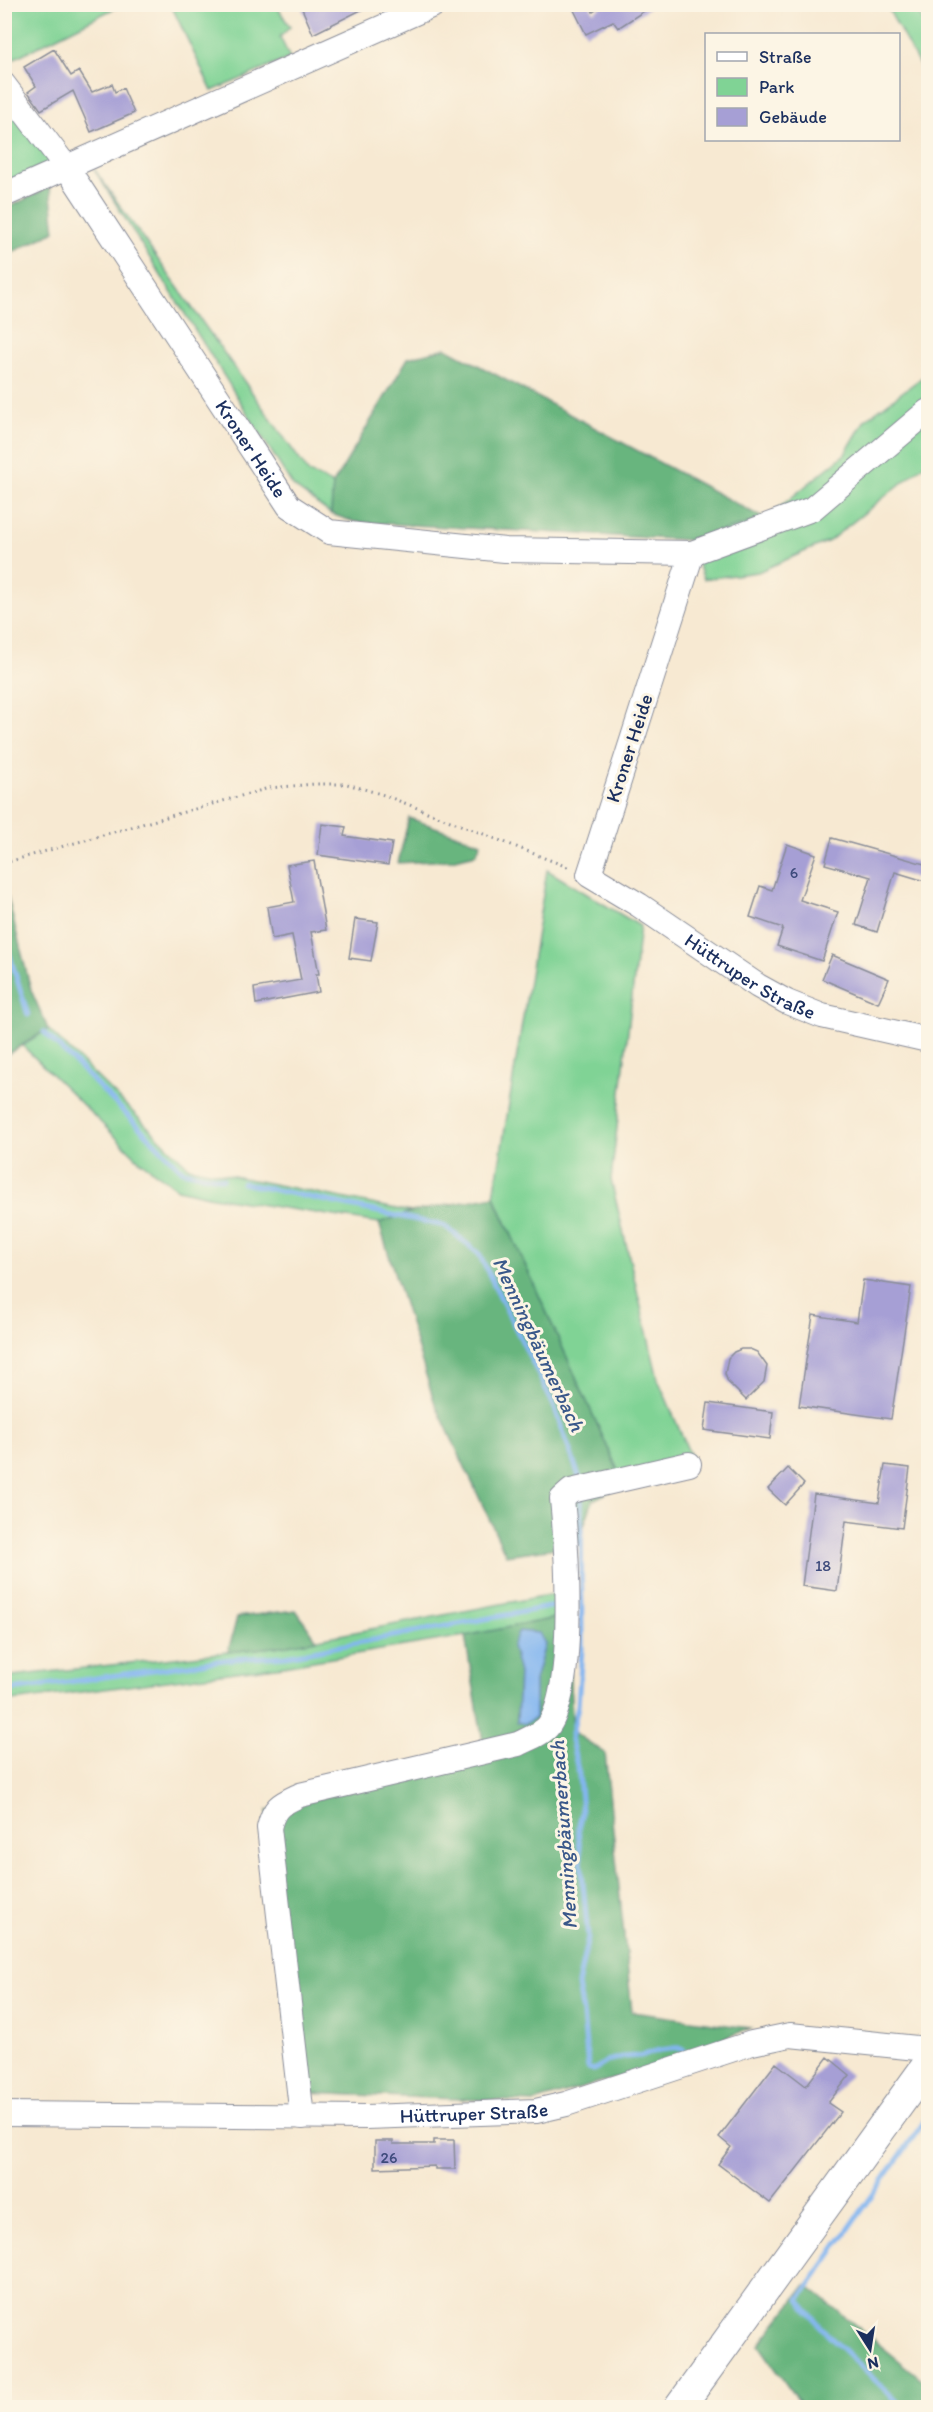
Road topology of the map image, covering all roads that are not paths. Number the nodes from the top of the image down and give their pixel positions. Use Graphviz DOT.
graph roads {
  1 [pos="435,4"];
  2 [pos="4,85"];
  3 [pos="67,168"];
  4 [pos="4,195"];
  5 [pos="928,411"];
  6 [pos="692,553"];
  7 [pos="589,875"];
  8 [pos="928,1040"];
  9 [pos="689,1464"];
  10 [pos="928,2053"];
  11 [pos="928,2064"];
  12 [pos="4,2114"];
  13 [pos="303,2117"];
  14 [pos="679,2408"];
  1 -- 3 [label="street"];
  2 -- 3 [label="street, Kroner Heide"];
  3 -- 4 [label="street"];
  3 -- 6 [label="street, Kroner Heide"];
  5 -- 6 [label="street, Kroner Heide"];
  6 -- 7 [label="street, Kroner Heide"];
  7 -- 8 [label="street, Hüttruper Straße"];
  9 -- 13 [label="street"];
  10 -- 13 [label="street, Hüttruper Straße"];
  11 -- 14 [label="main road"];
  12 -- 13 [label="street, Hüttruper Straße"];
}
